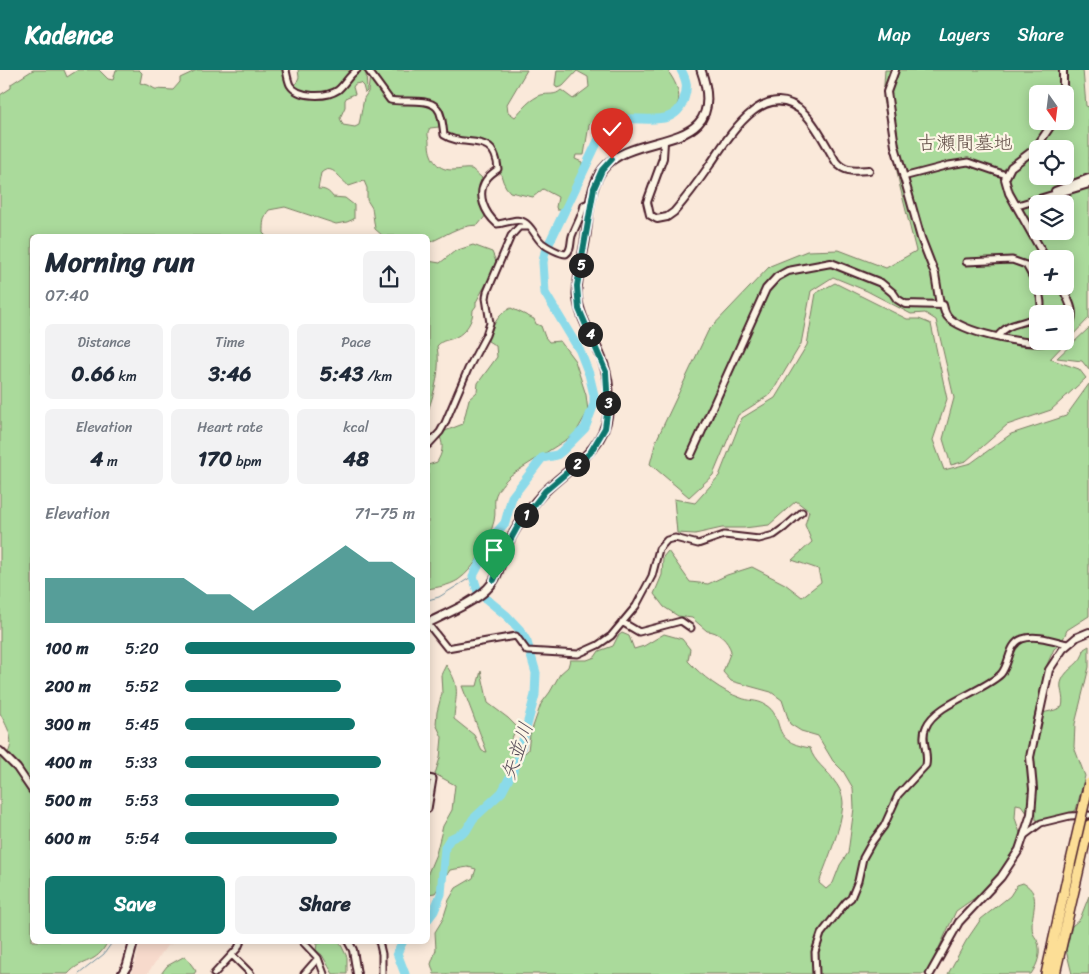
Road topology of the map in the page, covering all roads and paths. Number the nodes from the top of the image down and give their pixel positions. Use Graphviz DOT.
graph roads {
  1 [pos="286,70"];
  2 [pos="357,70"];
  3 [pos="368,70"];
  4 [pos="701,70"];
  5 [pos="895,70"];
  6 [pos="1063,70"];
  7 [pos="1063,85"];
  8 [pos="1048,130"];
  9 [pos="664,142"];
  10 [pos="869,170"];
  11 [pos="1006,174"];
  12 [pos="903,177"];
  13 [pos="1089,178"];
  14 [pos="1089,184"];
  15 [pos="1049,194"];
  16 [pos="591,202"];
  17 [pos="1016,206"];
  18 [pos="529,227"];
  19 [pos="1041,250"];
  20 [pos="966,262"];
  21 [pos="940,305"];
  22 [pos="1041,305"];
  23 [pos="1029,320"];
  24 [pos="997,337"];
  25 [pos="1029,340"];
  26 [pos="430,443"];
  27 [pos="691,455"];
  28 [pos="802,512"];
  29 [pos="430,622"];
  30 [pos="622,622"];
  31 [pos="430,626"];
  32 [pos="691,628"];
  33 [pos="1089,632"];
  34 [pos="1068,644"];
  35 [pos="0,751"];
  36 [pos="430,778"];
  37 [pos="1089,783"];
  38 [pos="30,787"];
  39 [pos="430,797"];
  40 [pos="1089,815"];
  41 [pos="1089,825"];
  42 [pos="1025,835"];
  43 [pos="133,944"];
  44 [pos="239,944"];
  45 [pos="305,944"];
  46 [pos="350,944"];
  47 [pos="380,944"];
  48 [pos="232,955"];
  49 [pos="318,958"];
  50 [pos="122,974"];
  51 [pos="214,974"];
  52 [pos="251,974"];
  53 [pos="304,974"];
  54 [pos="324,974"];
  55 [pos="356,974"];
  56 [pos="382,974"];
  57 [pos="816,974"];
  58 [pos="930,974"];
  59 [pos="1046,974"];
  60 [pos="1056,974"];
  1 -- 2 [label="street"];
  3 -- 18 [label="street"];
  4 -- 9 [label="main road"];
  5 -- 12 [label="street"];
  6 -- 7 [label="street"];
  8 -- 11 [label="street"];
  9 -- 10 [label="street"];
  9 -- 16 [label="main road"];
  11 -- 12 [label="street"];
  11 -- 17 [label="street"];
  12 -- 21 [label="street"];
  13 -- 15 [label="street"];
  14 -- 15 [label="street"];
  15 -- 17 [label="street"];
  16 -- 18 [label="street"];
  16 -- 29 [label="main road"];
  17 -- 19 [label="street"];
  18 -- 26 [label="street"];
  20 -- 22 [label="street"];
  21 -- 24 [label="street"];
  21 -- 27 [label="street"];
  23 -- 24 [label="street"];
  24 -- 25 [label="street"];
  28 -- 30 [label="street"];
  30 -- 31 [label="street"];
  30 -- 32 [label="street"];
  33 -- 34 [label="street"];
  34 -- 42 [label="street"];
  34 -- 57 [label="street"];
  35 -- 38 [label="street"];
  36 -- 39 [label="street"];
  37 -- 59 [label="highway, bridge"];
  40 -- 42 [label="street"];
  41 -- 60 [label="highway"];
  42 -- 58 [label="street"];
  43 -- 50 [label="main road"];
  44 -- 48 [label="street"];
  45 -- 49 [label="street"];
  46 -- 55 [label="street"];
  47 -- 56 [label="street"];
  48 -- 51 [label="street"];
  48 -- 52 [label="street"];
  49 -- 53 [label="street"];
  49 -- 54 [label="street"];
}
